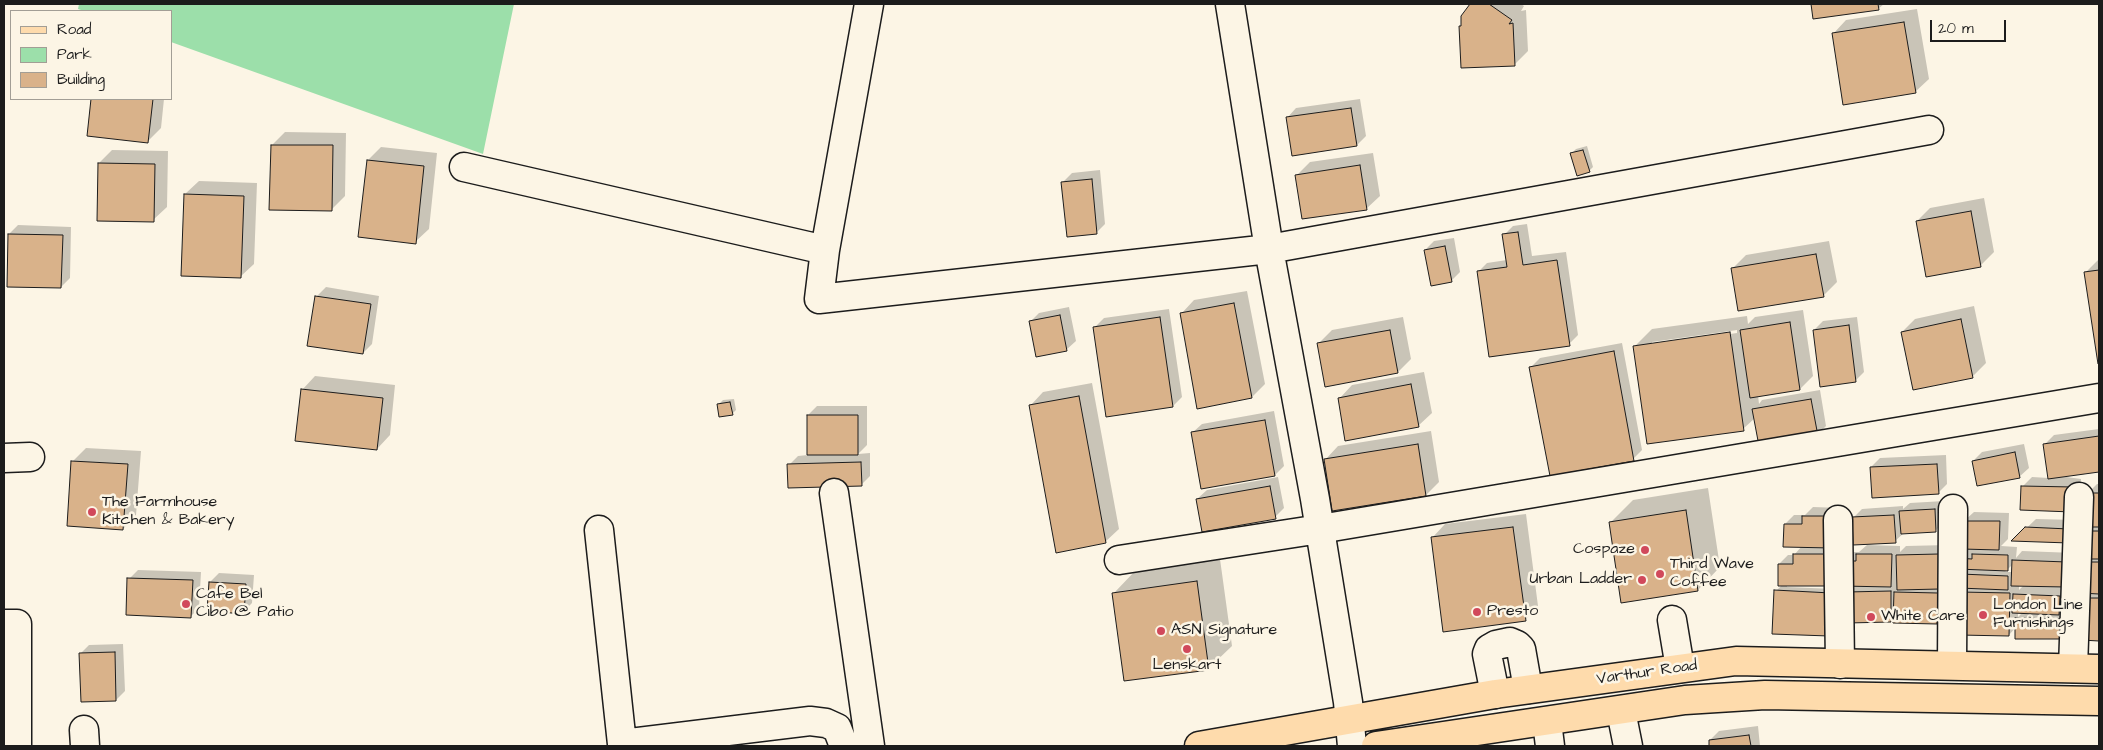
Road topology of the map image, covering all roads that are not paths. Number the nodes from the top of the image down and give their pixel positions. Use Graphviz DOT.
graph roads {
  1 [pos="868,4"];
  2 [pos="1230,4"];
  3 [pos="1929,130"];
  4 [pos="464,167"];
  5 [pos="825,250"];
  6 [pos="1269,250"];
  7 [pos="2099,398"];
  8 [pos="30,457"];
  9 [pos="4,458"];
  10 [pos="834,493"];
  11 [pos="2079,497"];
  12 [pos="1953,509"];
  13 [pos="1838,520"];
  14 [pos="1320,529"];
  15 [pos="599,530"];
  16 [pos="1118,560"];
  17 [pos="1672,620"];
  18 [pos="4,624"];
  19 [pos="1840,664"];
  20 [pos="1952,665"];
  21 [pos="1680,668"];
  22 [pos="2086,668"];
  23 [pos="1528,689"];
  24 [pos="1495,694"];
  25 [pos="2099,701"];
  26 [pos="1621,711"];
  27 [pos="1349,719"];
  28 [pos="1548,734"];
  29 [pos="1419,743"];
  30 [pos="17,746"];
  31 [pos="844,746"];
  32 [pos="870,746"];
  33 [pos="1199,746"];
  34 [pos="1352,746"];
  35 [pos="1376,746"];
  36 [pos="1628,746"];
  1 -- 5 [label="street"];
  2 -- 6 [label="street"];
  3 -- 6 [label="street"];
  4 -- 5 [label="street"];
  5 -- 6 [label="street"];
  6 -- 14 [label="street"];
  7 -- 14 [label="street"];
  8 -- 9 [label="street"];
  10 -- 32 [label="street"];
  11 -- 22 [label="street"];
  12 -- 20 [label="street"];
  13 -- 19 [label="street"];
  14 -- 16 [label="street"];
  14 -- 27 [label="street"];
  15 -- 31 [label="street"];
  17 -- 21 [label="street"];
  18 -- 30 [label="street"];
  19 -- 20 [label="main road, Varthur Road"];
  19 -- 21 [label="main road, Varthur Road"];
  20 -- 22 [label="main road, Varthur Road"];
  21 -- 23 [label="main road, Varthur Road"];
  23 -- 24 [label="main road, Varthur Road"];
  23 -- 24 [label="street"];
  24 -- 27 [label="main road, Varthur Road"];
  25 -- 26 [label="main road, Varthur Road"];
  26 -- 28 [label="main road, Varthur Road"];
  26 -- 36 [label="street"];
  27 -- 33 [label="main road, Varthur Road"];
  27 -- 34 [label="street"];
  28 -- 29 [label="main road, Varthur Road"];
  29 -- 35 [label="main road, Varthur Road"];
}
